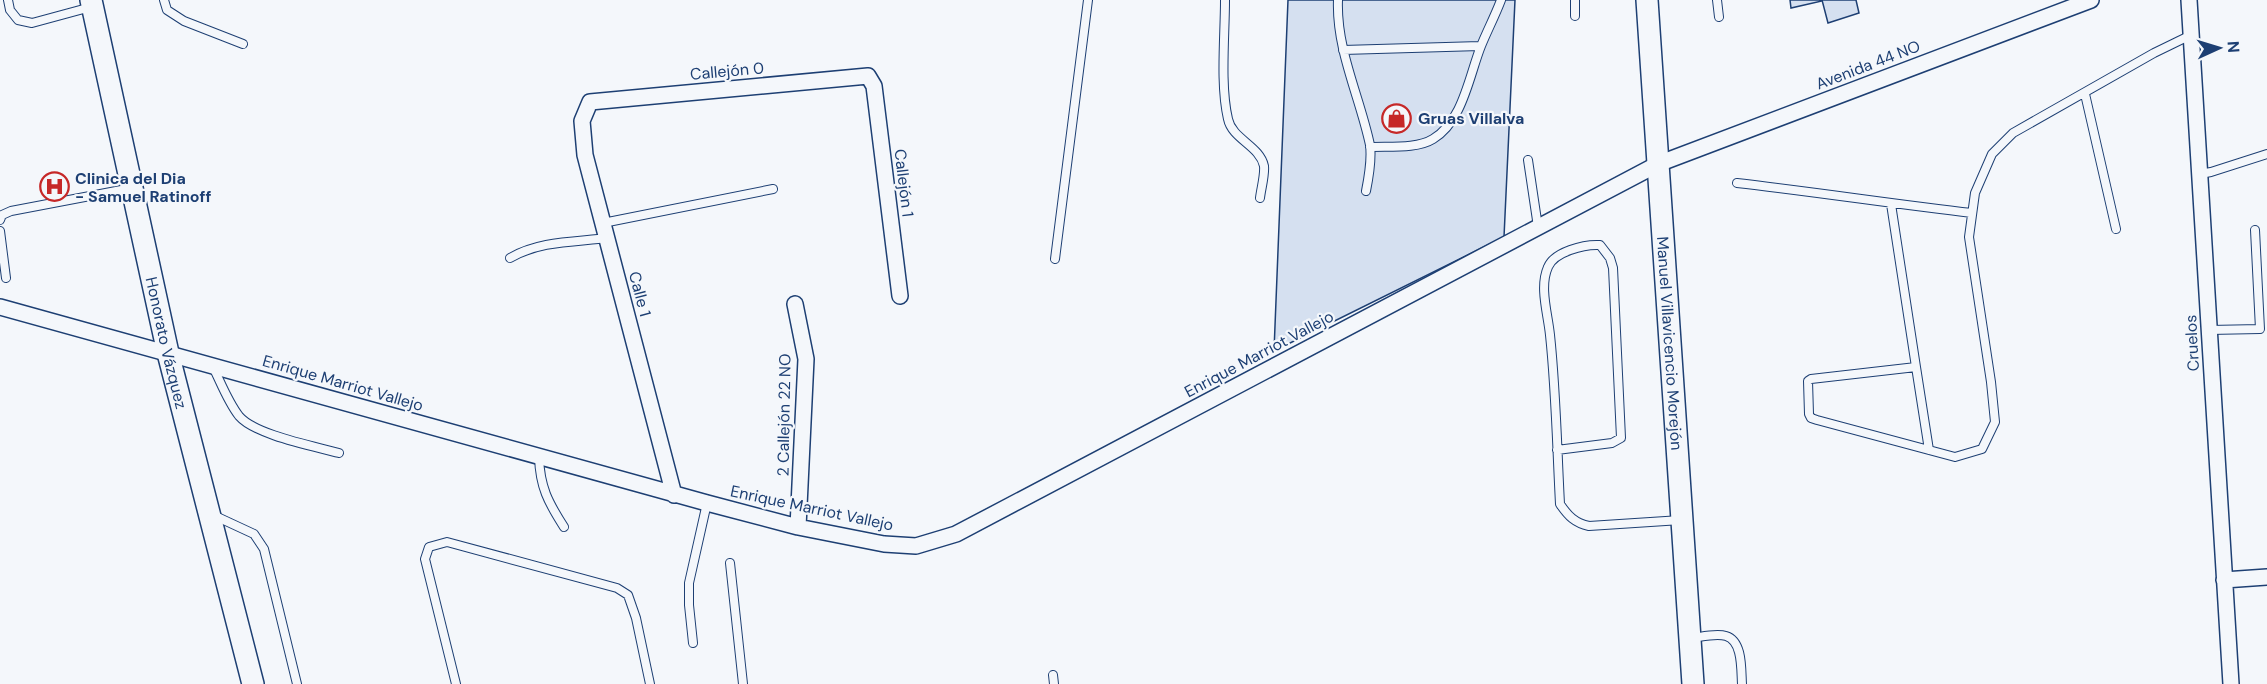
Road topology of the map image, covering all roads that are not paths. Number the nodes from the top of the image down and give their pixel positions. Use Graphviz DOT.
graph roads {
  1 [pos="8,0"];
  2 [pos="164,0"];
  3 [pos="1088,0"];
  4 [pos="1225,0"];
  5 [pos="1338,0"];
  6 [pos="1501,0"];
  7 [pos="1575,0"];
  8 [pos="1647,0"];
  9 [pos="1718,0"];
  10 [pos="2091,0"];
  11 [pos="2189,0"];
  12 [pos="92,3"];
  13 [pos="1575,16"];
  14 [pos="1719,17"];
  15 [pos="2191,35"];
  16 [pos="243,44"];
  17 [pos="1480,46"];
  18 [pos="1343,50"];
  19 [pos="868,76"];
  20 [pos="2085,94"];
  21 [pos="590,102"];
  22 [pos="1370,147"];
  23 [pos="2267,154"];
  24 [pos="1528,160"];
  25 [pos="1658,164"];
  26 [pos="2199,174"];
  27 [pos="1737,183"];
  28 [pos="133,188"];
  29 [pos="773,189"];
  30 [pos="1366,191"];
  31 [pos="1260,198"];
  32 [pos="1891,204"];
  33 [pos="1972,213"];
  34 [pos="0,220"];
  35 [pos="1538,227"];
  36 [pos="2116,229"];
  37 [pos="2255,230"];
  38 [pos="0,231"];
  39 [pos="605,231"];
  40 [pos="510,258"];
  41 [pos="1055,259"];
  42 [pos="6,278"];
  43 [pos="900,296"];
  44 [pos="795,304"];
  45 [pos="0,306"];
  46 [pos="2263,329"];
  47 [pos="2209,330"];
  48 [pos="168,353"];
  49 [pos="212,365"];
  50 [pos="1917,366"];
  51 [pos="1557,450"];
  52 [pos="1929,450"];
  53 [pos="339,453"];
  54 [pos="539,457"];
  55 [pos="674,495"];
  56 [pos="707,503"];
  57 [pos="209,514"];
  58 [pos="1682,520"];
  59 [pos="564,527"];
  60 [pos="798,527"];
  61 [pos="730,563"];
  62 [pos="2267,577"];
  63 [pos="2224,580"];
  64 [pos="1690,638"];
  65 [pos="693,643"];
  66 [pos="253,684"];
  67 [pos="297,684"];
  68 [pos="456,684"];
  69 [pos="650,684"];
  70 [pos="743,684"];
  71 [pos="1693,684"];
  72 [pos="1742,684"];
  73 [pos="2231,684"];
  1 -- 12 [label="lane"];
  2 -- 16 [label="lane"];
  3 -- 41 [label="lane"];
  4 -- 31 [label="lane"];
  5 -- 18 [label="lane"];
  6 -- 17 [label="lane"];
  7 -- 13 [label="lane"];
  8 -- 25 [label="street, Manuel Villavicencio Morejón"];
  9 -- 14 [label="lane"];
  10 -- 25 [label="street, Avenida 44 NO"];
  11 -- 15 [label="street, Cruelos"];
  12 -- 28 [label="street, Honorato Vázquez"];
  15 -- 20 [label="lane"];
  15 -- 26 [label="street, Cruelos"];
  17 -- 18 [label="lane"];
  17 -- 22 [label="lane"];
  18 -- 22 [label="lane"];
  19 -- 21 [label="street, Callejón 0"];
  19 -- 43 [label="street, Callejón 1"];
  20 -- 33 [label="lane"];
  20 -- 36 [label="lane"];
  21 -- 39 [label="street, Calle 1"];
  22 -- 30 [label="lane"];
  23 -- 26 [label="lane"];
  24 -- 35 [label="lane"];
  25 -- 35 [label="street, Enrique Marriot Vallejo"];
  25 -- 58 [label="street, Manuel Villavicencio Morejón"];
  26 -- 47 [label="street, Cruelos"];
  27 -- 32 [label="lane"];
  28 -- 34 [label="lane"];
  28 -- 48 [label="street, Honorato Vázquez"];
  29 -- 39 [label="lane"];
  32 -- 33 [label="lane"];
  32 -- 50 [label="lane"];
  33 -- 52 [label="lane"];
  35 -- 60 [label="street, Enrique Marriot Vallejo"];
  37 -- 46 [label="lane"];
  38 -- 42 [label="lane"];
  39 -- 40 [label="lane"];
  39 -- 55 [label="street, Calle 1"];
  44 -- 60 [label="street, 2 Callejón 22 NO"];
  45 -- 48 [label="street, Enrique Marriot Vallejo"];
  46 -- 47 [label="lane"];
  47 -- 63 [label="street, Cruelos"];
  48 -- 49 [label="street, Enrique Marriot Vallejo"];
  48 -- 57 [label="street, Honorato Vázquez"];
  49 -- 53 [label="lane"];
  49 -- 54 [label="street, Enrique Marriot Vallejo"];
  50 -- 52 [label="lane"];
  50 -- 52 [label="lane"];
  51 -- 51 [label="lane"];
  51 -- 58 [label="lane"];
  54 -- 55 [label="street, Enrique Marriot Vallejo"];
  54 -- 59 [label="lane"];
  55 -- 56 [label="street, Enrique Marriot Vallejo"];
  56 -- 60 [label="street, Enrique Marriot Vallejo"];
  56 -- 65 [label="lane"];
  57 -- 66 [label="street, Honorato Vázquez"];
  57 -- 67 [label="lane"];
  58 -- 64 [label="street, Manuel Villavicencio Morejón"];
  61 -- 70 [label="lane"];
  62 -- 63 [label="street"];
  63 -- 73 [label="street, Cruelos"];
  64 -- 71 [label="street, Manuel Villavicencio Morejón"];
  64 -- 72 [label="lane"];
  68 -- 69 [label="lane"];
}
